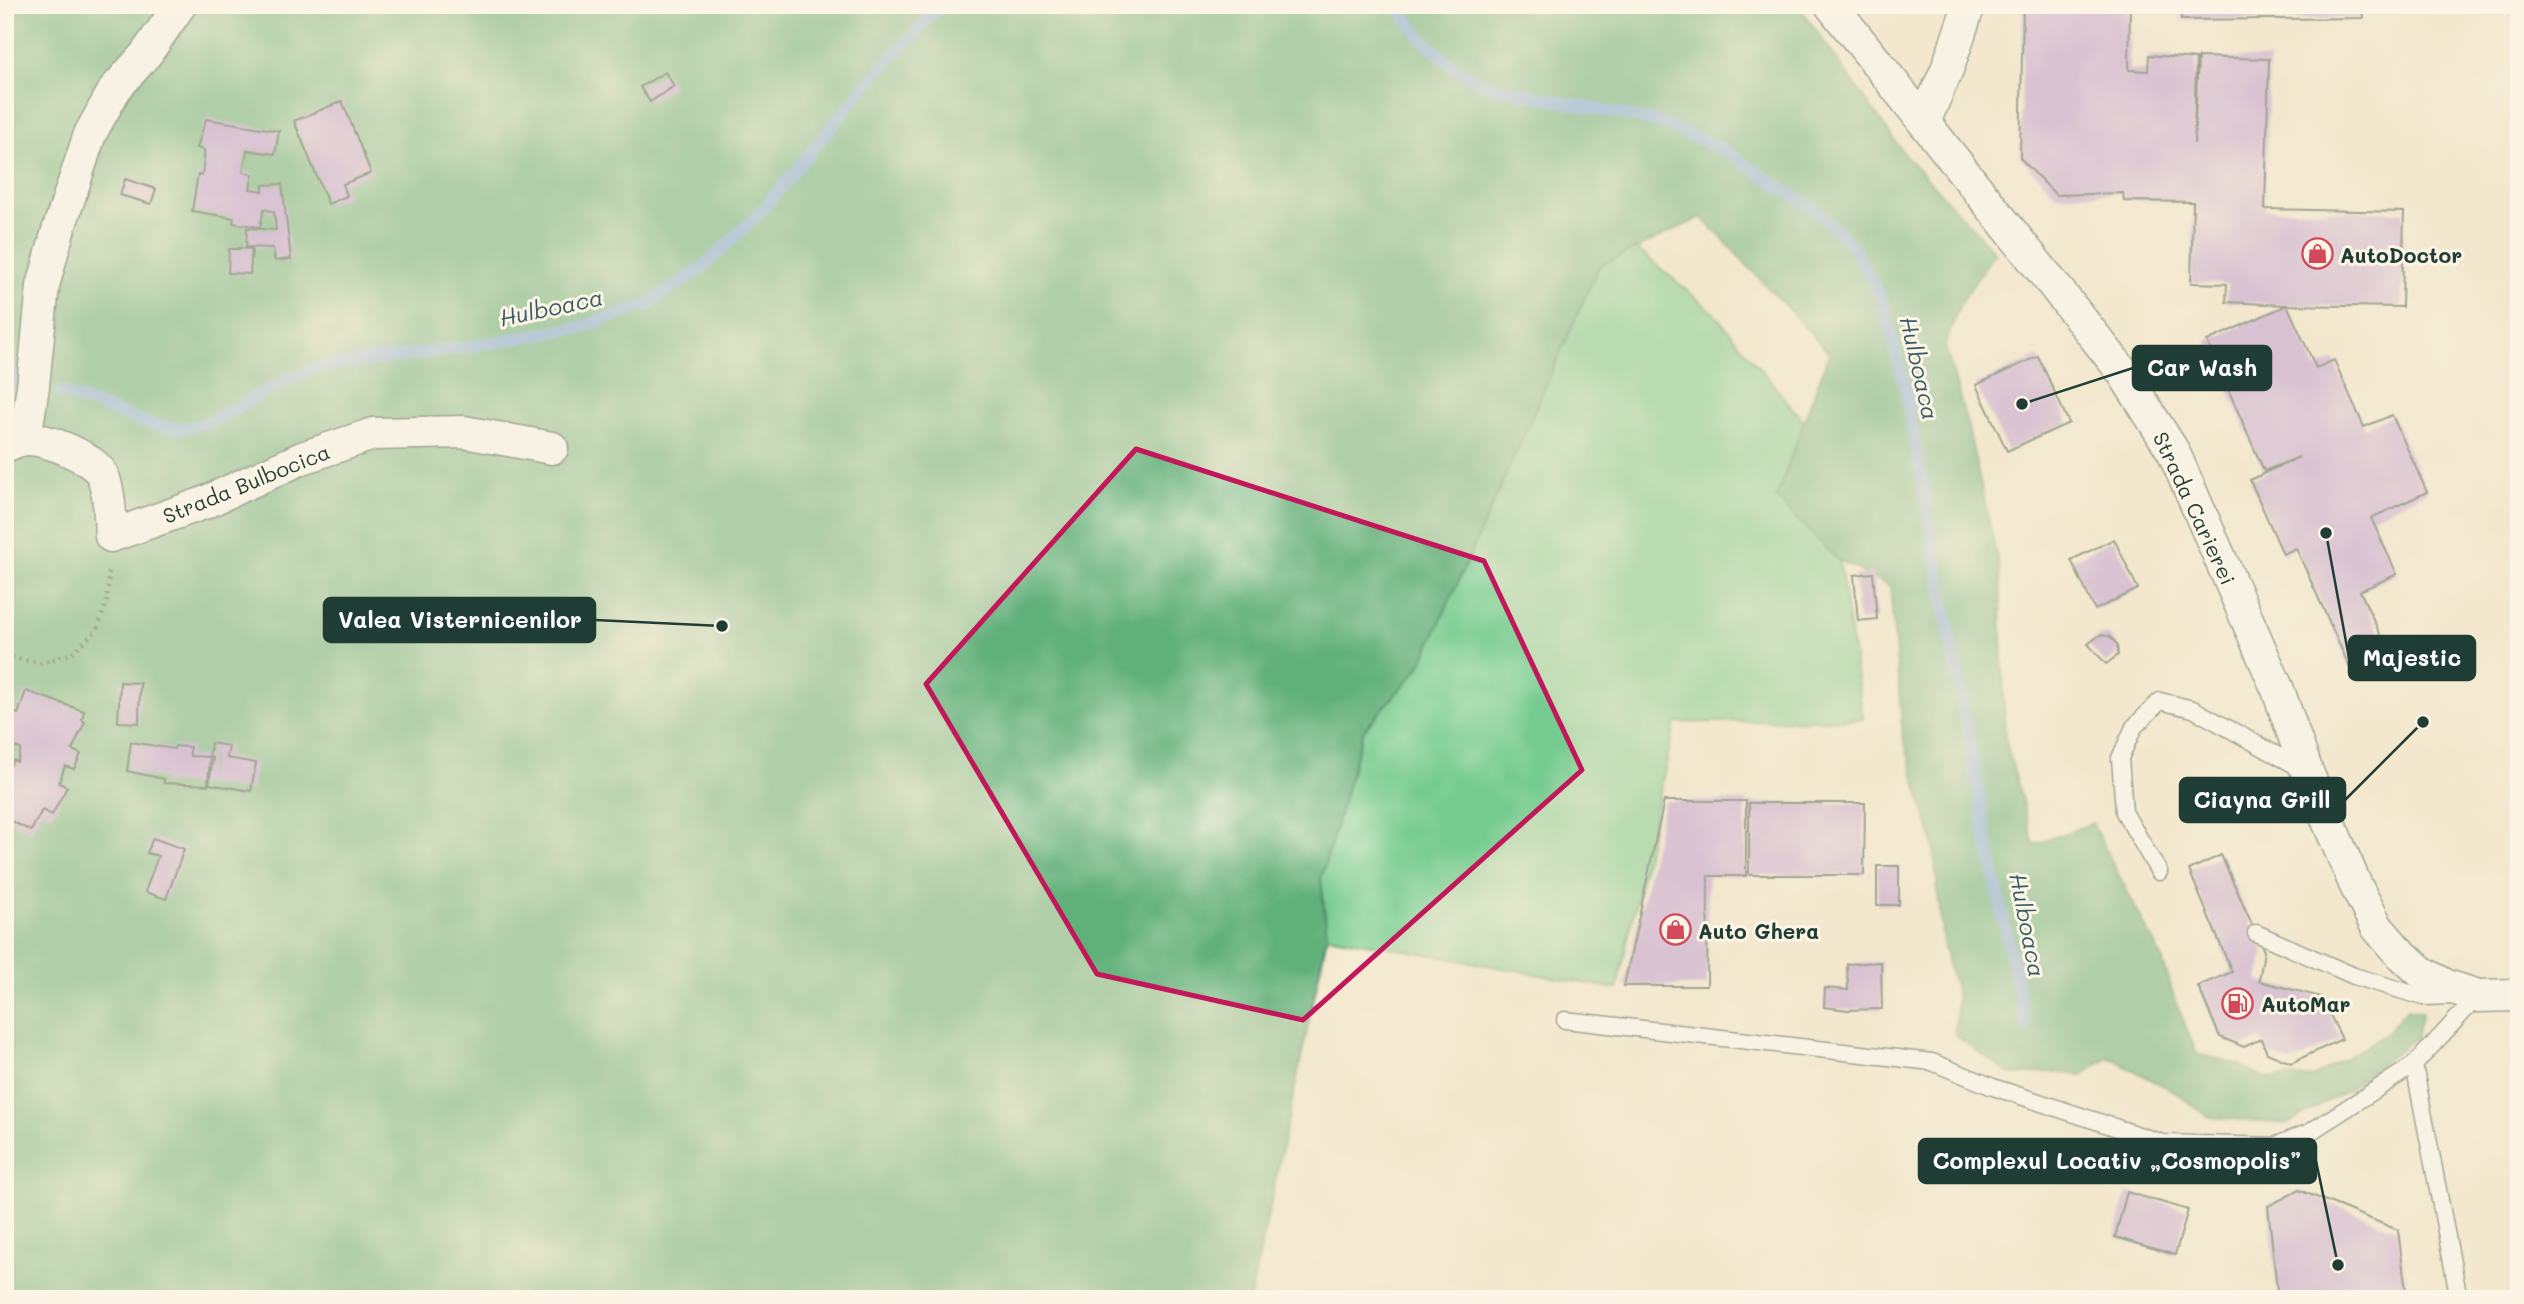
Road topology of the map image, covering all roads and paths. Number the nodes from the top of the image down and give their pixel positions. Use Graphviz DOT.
graph roads {
  1 [pos="180,5"];
  2 [pos="1831,5"];
  3 [pos="1969,5"];
  4 [pos="1924,122"];
  5 [pos="15,442"];
  6 [pos="552,448"];
  7 [pos="111,536"];
  8 [pos="5,656"];
  9 [pos="2307,772"];
  10 [pos="2159,872"];
  11 [pos="2256,933"];
  12 [pos="2519,995"];
  13 [pos="2478,996"];
  14 [pos="1565,1020"];
  15 [pos="2414,1065"];
  16 [pos="2459,1299"];
  1 -- 5 [label="street"];
  2 -- 4 [label="street, Strada Carierei"];
  3 -- 4 [label="street"];
  4 -- 9 [label="street, Strada Carierei"];
  5 -- 7 [label="street"];
  6 -- 7 [label="street, Strada Bulbocica"];
  7 -- 8 [label="path"];
  9 -- 10 [label="lane"];
  9 -- 13 [label="street, Strada Carierei"];
  11 -- 13 [label="lane"];
  12 -- 13 [label="street, Strada Carierei"];
  13 -- 15 [label="lane"];
  14 -- 15 [label="lane"];
  15 -- 16 [label="lane"];
}
